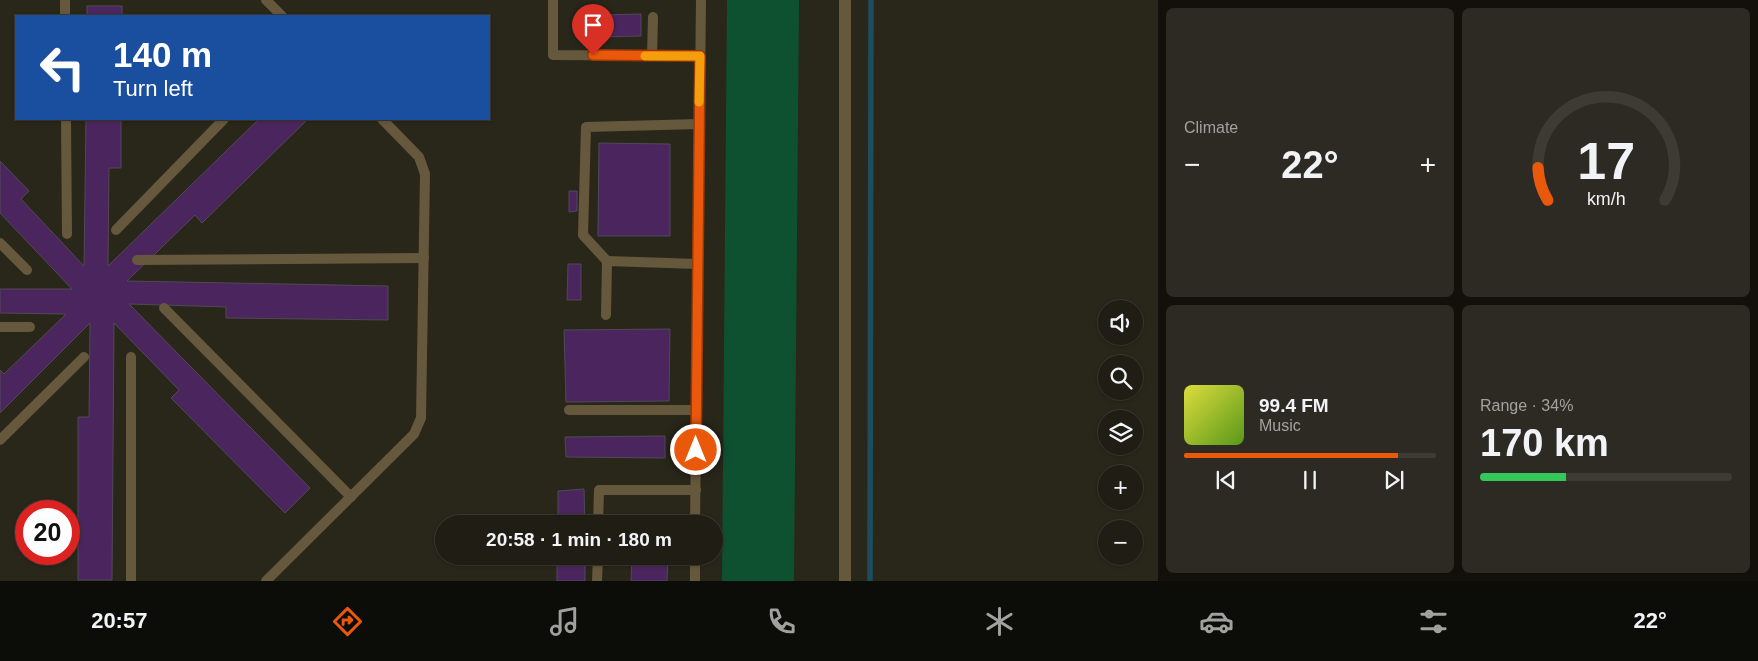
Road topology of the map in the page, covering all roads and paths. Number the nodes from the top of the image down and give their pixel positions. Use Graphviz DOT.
graph roads {
  1 [pos="65,0"];
  2 [pos="266,0"];
  3 [pos="553,0"];
  4 [pos="701,0"];
  5 [pos="845,0"];
  6 [pos="66,15"];
  7 [pos="281,15"];
  8 [pos="653,17"];
  9 [pos="652,56"];
  10 [pos="700,56"];
  11 [pos="66,120"];
  12 [pos="223,120"];
  13 [pos="383,120"];
  14 [pos="699,124"];
  15 [pos="116,230"];
  16 [pos="67,234"];
  17 [pos="0,243"];
  18 [pos="424,258"];
  19 [pos="137,260"];
  20 [pos="607,262"];
  21 [pos="698,264"];
  22 [pos="27,270"];
  23 [pos="164,308"];
  24 [pos="606,315"];
  25 [pos="0,327"];
  26 [pos="30,327"];
  27 [pos="84,357"];
  28 [pos="131,357"];
  29 [pos="569,410"];
  30 [pos="696,410"];
  31 [pos="0,440"];
  32 [pos="696,490"];
  33 [pos="351,497"];
  34 [pos="598,515"];
  35 [pos="695,515"];
  36 [pos="598,565"];
  37 [pos="695,565"];
  38 [pos="269,580"];
  39 [pos="131,581"];
  40 [pos="597,581"];
  41 [pos="695,581"];
  42 [pos="845,581"];
  1 -- 6 [label="lane"];
  2 -- 7 [label="lane"];
  3 -- 9 [label="lane"];
  4 -- 10 [label="lane"];
  5 -- 42 [label="street"];
  8 -- 9 [label="lane"];
  9 -- 10 [label="lane"];
  10 -- 14 [label="lane"];
  11 -- 16 [label="lane"];
  12 -- 15 [label="lane"];
  13 -- 18 [label="lane"];
  14 -- 20 [label="lane"];
  14 -- 21 [label="lane"];
  17 -- 22 [label="lane"];
  18 -- 19 [label="lane"];
  18 -- 33 [label="lane"];
  20 -- 21 [label="lane"];
  20 -- 24 [label="lane"];
  21 -- 30 [label="lane"];
  23 -- 33 [label="lane"];
  25 -- 26 [label="lane"];
  27 -- 31 [label="lane"];
  28 -- 39 [label="lane"];
  29 -- 30 [label="lane"];
  30 -- 32 [label="lane"];
  32 -- 34 [label="lane"];
  32 -- 35 [label="lane"];
  33 -- 38 [label="lane"];
  36 -- 40 [label="lane"];
  37 -- 41 [label="lane"];
}
